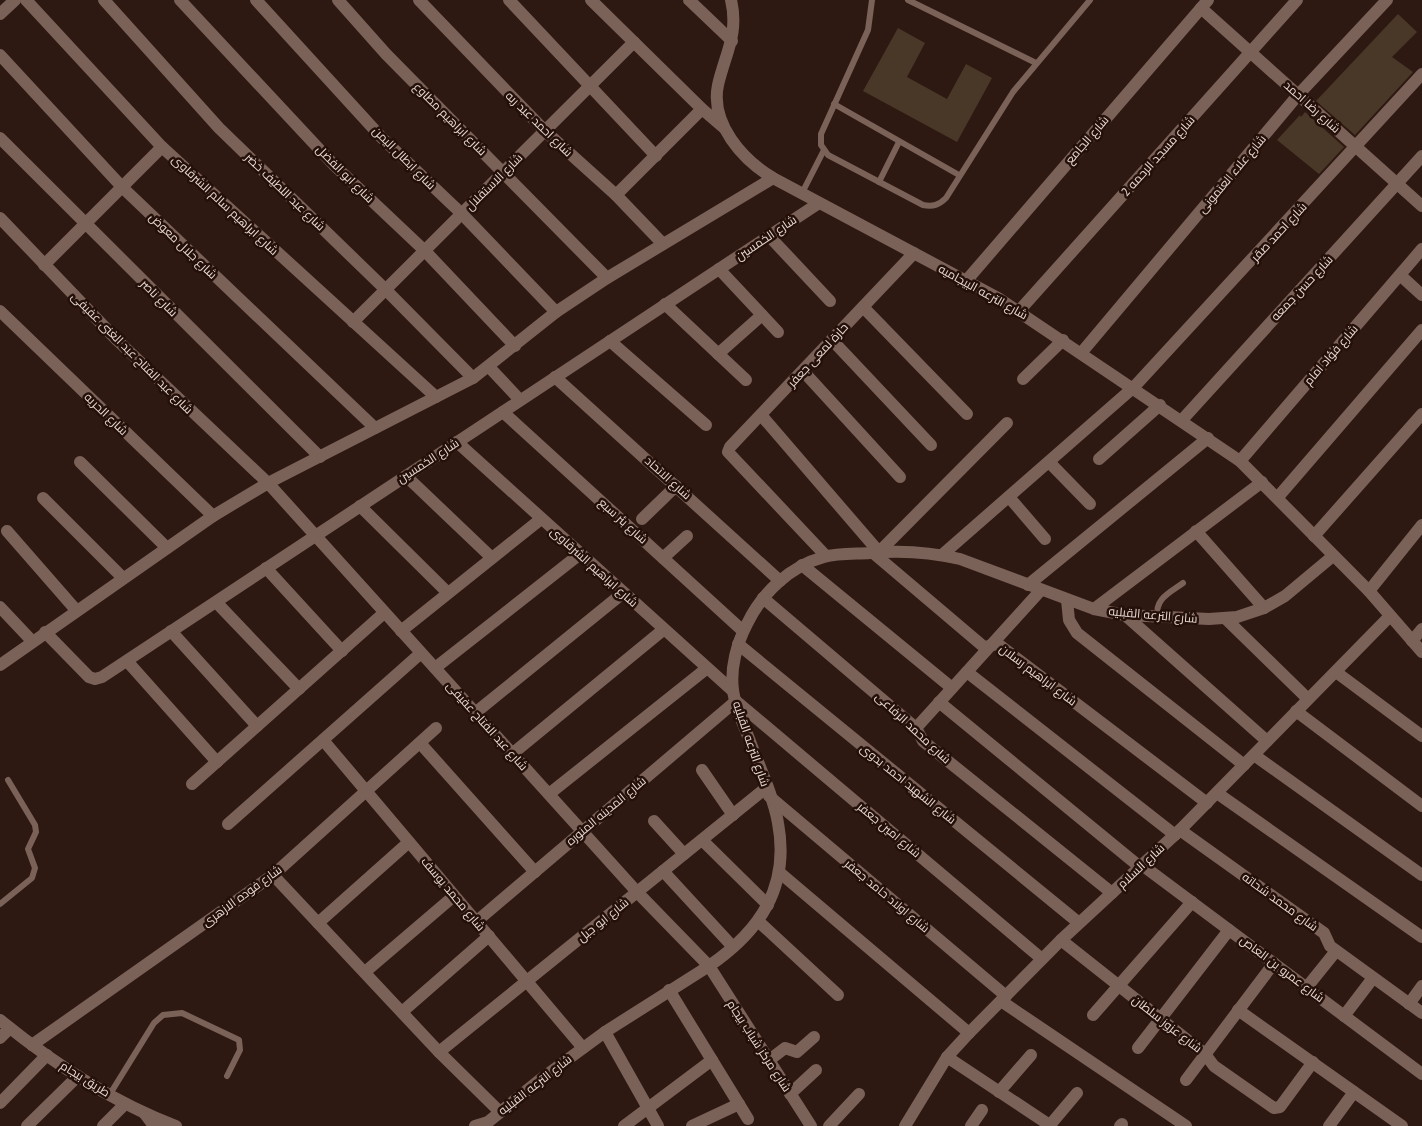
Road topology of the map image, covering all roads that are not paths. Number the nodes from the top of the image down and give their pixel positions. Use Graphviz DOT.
graph roads {
  1 [pos="15,0"];
  2 [pos="26,0"];
  3 [pos="104,0"];
  4 [pos="180,0"];
  5 [pos="256,0"];
  6 [pos="338,0"];
  7 [pos="419,0"];
  8 [pos="509,0"];
  9 [pos="591,0"];
  10 [pos="689,0"];
  11 [pos="731,0"];
  12 [pos="872,0"];
  13 [pos="908,0"];
  14 [pos="1090,0"];
  15 [pos="1297,0"];
  16 [pos="1387,0"];
  17 [pos="1205,4"];
  18 [pos="0,14"];
  19 [pos="732,41"];
  20 [pos="634,42"];
  21 [pos="1250,52"];
  22 [pos="0,55"];
  23 [pos="1036,63"];
  24 [pos="1422,74"];
  25 [pos="590,86"];
  26 [pos="1298,95"];
  27 [pos="834,104"];
  28 [pos="702,109"];
  29 [pos="725,128"];
  30 [pos="545,131"];
  31 [pos="0,138"];
  32 [pos="899,142"];
  33 [pos="162,147"];
  34 [pos="1357,148"];
  35 [pos="824,150"];
  36 [pos="656,156"];
  37 [pos="1422,156"];
  38 [pos="504,172"];
  39 [pos="959,175"];
  40 [pos="774,178"];
  41 [pos="879,182"];
  42 [pos="1398,184"];
  43 [pos="122,188"];
  44 [pos="802,193"];
  45 [pos="616,195"];
  46 [pos="819,203"];
  47 [pos="1422,206"];
  48 [pos="462,214"];
  49 [pos="0,218"];
  50 [pos="85,224"];
  51 [pos="769,236"];
  52 [pos="663,244"];
  53 [pos="1422,249"];
  54 [pos="425,251"];
  55 [pos="914,253"];
  56 [pos="44,265"];
  57 [pos="719,269"];
  58 [pos="1400,275"];
  59 [pos="607,278"];
  60 [pos="966,281"];
  61 [pos="386,290"];
  62 [pos="1422,295"];
  63 [pos="830,301"];
  64 [pos="665,304"];
  65 [pos="863,307"];
  66 [pos="0,311"];
  67 [pos="1019,311"];
  68 [pos="556,312"];
  69 [pos="762,316"];
  70 [pos="354,322"];
  71 [pos="1422,330"];
  72 [pos="778,332"];
  73 [pos="832,340"];
  74 [pos="1063,340"];
  75 [pos="610,341"];
  76 [pos="514,346"];
  77 [pos="1082,352"];
  78 [pos="718,354"];
  79 [pos="489,367"];
  80 [pos="803,371"];
  81 [pos="555,377"];
  82 [pos="473,378"];
  83 [pos="1023,379"];
  84 [pos="746,380"];
  85 [pos="1134,388"];
  86 [pos="436,397"];
  87 [pos="520,400"];
  88 [pos="1160,406"];
  89 [pos="503,412"];
  90 [pos="968,414"];
  91 [pos="1422,414"];
  92 [pos="760,415"];
  93 [pos="1182,420"];
  94 [pos="1006,423"];
  95 [pos="706,425"];
  96 [pos="375,428"];
  97 [pos="1208,438"];
  98 [pos="457,442"];
  99 [pos="931,446"];
  100 [pos="320,457"];
  101 [pos="1099,459"];
  102 [pos="1240,461"];
  103 [pos="80,462"];
  104 [pos="1049,462"];
  105 [pos="406,476"];
  106 [pos="900,477"];
  107 [pos="1262,482"];
  108 [pos="268,484"];
  109 [pos="676,486"];
  110 [pos="1008,497"];
  111 [pos="1278,497"];
  112 [pos="43,498"];
  113 [pos="1090,504"];
  114 [pos="360,506"];
  115 [pos="213,516"];
  116 [pos="541,519"];
  117 [pos="642,519"];
  118 [pos="1422,525"];
  119 [pos="7,531"];
  120 [pos="1196,531"];
  121 [pos="315,536"];
  122 [pos="687,536"];
  123 [pos="1314,536"];
  124 [pos="1045,539"];
  125 [pos="167,548"];
  126 [pos="876,552"];
  127 [pos="580,554"];
  128 [pos="942,555"];
  129 [pos="826,556"];
  130 [pos="1333,556"];
  131 [pos="492,558"];
  132 [pos="663,558"];
  133 [pos="802,565"];
  134 [pos="266,568"];
  135 [pos="123,578"];
  136 [pos="780,581"];
  137 [pos="1183,583"];
  138 [pos="1028,585"];
  139 [pos="1041,590"];
  140 [pos="1369,590"];
  141 [pos="448,593"];
  142 [pos="622,593"];
  143 [pos="763,598"];
  144 [pos="1067,600"];
  145 [pos="216,602"];
  146 [pos="0,607"];
  147 [pos="1264,608"];
  148 [pos="1094,609"];
  149 [pos="76,610"];
  150 [pos="384,613"];
  151 [pos="1125,614"];
  152 [pos="1158,616"];
  153 [pos="1390,616"];
  154 [pos="1225,618"];
  155 [pos="1422,629"];
  156 [pos="401,630"];
  157 [pos="663,630"];
  158 [pos="171,631"];
  159 [pos="743,631"];
  160 [pos="45,632"];
  161 [pos="32,641"];
  162 [pos="1412,641"];
  163 [pos="738,644"];
  164 [pos="990,647"];
  165 [pos="342,651"];
  166 [pos="1422,652"];
  167 [pos="421,653"];
  168 [pos="127,661"];
  169 [pos="0,665"];
  170 [pos="435,668"];
  171 [pos="706,669"];
  172 [pos="967,672"];
  173 [pos="1336,672"];
  174 [pos="952,688"];
  175 [pos="299,689"];
  176 [pos="734,696"];
  177 [pos="1308,699"];
  178 [pos="939,702"];
  179 [pos="1296,712"];
  180 [pos="475,713"];
  181 [pos="257,726"];
  182 [pos="436,728"];
  183 [pos="916,728"];
  184 [pos="1422,736"];
  185 [pos="323,740"];
  186 [pos="1267,741"];
  187 [pos="420,743"];
  188 [pos="512,754"];
  189 [pos="1254,755"];
  190 [pos="217,762"];
  191 [pos="1244,765"];
  192 [pos="702,770"];
  193 [pos="8,780"];
  194 [pos="192,784"];
  195 [pos="366,791"];
  196 [pos="768,792"];
  197 [pos="1217,793"];
  198 [pos="549,794"];
  199 [pos="1206,803"];
  200 [pos="1422,806"];
  201 [pos="733,815"];
  202 [pos="654,822"];
  203 [pos="228,824"];
  204 [pos="582,832"];
  205 [pos="1177,833"];
  206 [pos="702,840"];
  207 [pos="409,842"];
  208 [pos="684,854"];
  209 [pos="1141,866"];
  210 [pos="663,871"];
  211 [pos="535,872"];
  212 [pos="780,872"];
  213 [pos="273,875"];
  214 [pos="1422,875"];
  215 [pos="637,892"];
  216 [pos="1112,893"];
  217 [pos="454,896"];
  218 [pos="1192,902"];
  219 [pos="0,904"];
  220 [pos="768,905"];
  221 [pos="476,921"];
  222 [pos="758,922"];
  223 [pos="318,923"];
  224 [pos="1079,923"];
  225 [pos="1229,930"];
  226 [pos="489,936"];
  227 [pos="1422,937"];
  228 [pos="1061,940"];
  229 [pos="733,947"];
  230 [pos="1336,951"];
  231 [pos="1042,959"];
  232 [pos="1274,963"];
  233 [pos="708,966"];
  234 [pos="365,972"];
  235 [pos="1373,978"];
  236 [pos="527,981"];
  237 [pos="1119,985"];
  238 [pos="1422,986"];
  239 [pos="1306,988"];
  240 [pos="669,990"];
  241 [pos="838,995"];
  242 [pos="1003,998"];
  243 [pos="1409,1004"];
  244 [pos="1238,1010"];
  245 [pos="402,1012"];
  246 [pos="1422,1014"];
  247 [pos="1093,1015"];
  248 [pos="1344,1016"];
  249 [pos="1161,1018"];
  250 [pos="5,1024"];
  251 [pos="605,1032"];
  252 [pos="969,1032"];
  253 [pos="814,1036"];
  254 [pos="0,1038"];
  255 [pos="32,1045"];
  256 [pos="583,1048"];
  257 [pos="1138,1048"];
  258 [pos="439,1052"];
  259 [pos="1030,1054"];
  260 [pos="1206,1054"];
  261 [pos="47,1055"];
  262 [pos="947,1057"];
  263 [pos="712,1060"];
  264 [pos="768,1061"];
  265 [pos="1313,1062"];
  266 [pos="816,1070"];
  267 [pos="1422,1074"];
  268 [pos="78,1076"];
  269 [pos="227,1076"];
  270 [pos="1186,1080"];
  271 [pos="999,1092"];
  272 [pos="1354,1092"];
  273 [pos="1078,1093"];
  274 [pos="110,1094"];
  275 [pos="790,1094"];
  276 [pos="859,1094"];
  277 [pos="0,1102"];
  278 [pos="125,1104"];
  279 [pos="739,1104"];
  280 [pos="648,1108"];
  281 [pos="982,1110"];
  282 [pos="500,1112"];
  283 [pos="145,1114"];
  284 [pos="748,1118"];
  285 [pos="911,1124"];
  286 [pos="1395,1124"];
  287 [pos="488,1125"];
  288 [pos="27,1126"];
  289 [pos="103,1126"];
  290 [pos="154,1126"];
  291 [pos="176,1126"];
  292 [pos="474,1126"];
  293 [pos="624,1126"];
  294 [pos="658,1126"];
  295 [pos="692,1126"];
  296 [pos="811,1126"];
  297 [pos="829,1126"];
  298 [pos="971,1126"];
  299 [pos="1050,1126"];
  300 [pos="1186,1126"];
  301 [pos="1329,1126"];
  1 -- 18 [label="street"];
  2 -- 33 [label="street, شارع ابراهيم سالم الشرقاوى"];
  3 -- 61 [label="street, شارع عبد اللطيف خضر"];
  4 -- 54 [label="street, شارع ابو الفضل"];
  5 -- 48 [label="street, شارع ابطال اليمن"];
  6 -- 38 [label="street, شارع ابراهيم مطاوع"];
  7 -- 30 [label="street, شارع احمد عبد ربه"];
  8 -- 25 [label="street"];
  9 -- 20 [label="street"];
  10 -- 19 [label="street"];
  11 -- 19 [label="street, شارع الترعه البيجاميه"];
  12 -- 27 [label="lane"];
  13 -- 23 [label="lane"];
  14 -- 23 [label="lane"];
  15 -- 21 [label="street, شارع مسجد الرحمه 2"];
  16 -- 26 [label="street, شارع علاء العتمونى"];
  17 -- 21 [label="street, شارع رضا احمد"];
  17 -- 60 [label="street, شارع الجامع"];
  19 -- 29 [label="street, شارع الترعه البيجاميه"];
  20 -- 25 [label="street, شارع الاستقلال"];
  20 -- 28 [label="street"];
  21 -- 26 [label="street, شارع رضا احمد"];
  21 -- 67 [label="street, شارع مسجد الرحمه 2"];
  22 -- 43 [label="street, شارع جلال معوض"];
  23 -- 39 [label="lane"];
  24 -- 34 [label="street, شارع احمد صقر"];
  25 -- 30 [label="street, شارع الاستقلال"];
  25 -- 36 [label="street"];
  26 -- 34 [label="street, شارع رضا احمد"];
  26 -- 77 [label="street, شارع علاء العتمونى"];
  27 -- 32 [label="lane"];
  27 -- 35 [label="lane"];
  28 -- 29 [label="street"];
  28 -- 36 [label="street"];
  29 -- 40 [label="street, شارع الترعه البيجاميه"];
  30 -- 38 [label="street, شارع الاستقلال"];
  30 -- 45 [label="street, شارع احمد عبد ربه"];
  31 -- 50 [label="street, شارع ناصر"];
  32 -- 39 [label="lane"];
  32 -- 41 [label="lane"];
  33 -- 43 [label="street"];
  33 -- 70 [label="street, شارع ابراهيم سالم الشرقاوى"];
  34 -- 42 [label="street, شارع رضا احمد"];
  34 -- 85 [label="street, شارع احمد صقر"];
  35 -- 41 [label="lane"];
  35 -- 44 [label="lane"];
  36 -- 45 [label="street"];
  37 -- 42 [label="street, شارع حسن جمعه"];
  38 -- 48 [label="street, شارع الاستقلال"];
  38 -- 59 [label="street, شارع ابراهيم مطاوع"];
  39 -- 41 [label="lane"];
  40 -- 44 [label="street, شارع الترعه البيجاميه"];
  40 -- 52 [label="street"];
  42 -- 47 [label="street, شارع رضا احمد"];
  42 -- 93 [label="street, شارع حسن جمعه"];
  43 -- 50 [label="street"];
  43 -- 96 [label="street, شارع جلال معوض"];
  44 -- 46 [label="street, شارع الترعه البيجاميه"];
  45 -- 52 [label="street, شارع احمد عبد ربه"];
  46 -- 51 [label="street, شارع الخمسين"];
  46 -- 55 [label="street, شارع الترعه البيجاميه"];
  48 -- 54 [label="street, شارع الاستقلال"];
  48 -- 68 [label="street, شارع ابطال اليمن"];
  49 -- 56 [label="street, شارع عبد الفتاح عبد الغنى عفيفى"];
  50 -- 56 [label="street"];
  50 -- 100 [label="street, شارع ناصر"];
  51 -- 57 [label="street, شارع الخمسين"];
  51 -- 63 [label="street"];
  52 -- 59 [label="street"];
  53 -- 58 [label="street, شارع فؤاد امام"];
  54 -- 61 [label="street, شارع الاستقلال"];
  54 -- 76 [label="street, شارع ابو الفضل"];
  55 -- 60 [label="street, شارع الترعه البيجاميه"];
  55 -- 65 [label="street, حارة لمعى جعفر"];
  56 -- 108 [label="street, شارع عبد الفتاح عبد الغنى عفيفى"];
  57 -- 64 [label="street, شارع الخمسين"];
  57 -- 69 [label="street"];
  58 -- 62 [label="street"];
  58 -- 102 [label="street, شارع فؤاد امام"];
  59 -- 68 [label="street"];
  60 -- 67 [label="street, شارع الترعه البيجاميه"];
  61 -- 70 [label="street, شارع الاستقلال"];
  61 -- 82 [label="street, شارع عبد اللطيف خضر"];
  64 -- 75 [label="street, شارع الخمسين"];
  64 -- 78 [label="street"];
  65 -- 73 [label="street, حارة لمعى جعفر"];
  65 -- 90 [label="street"];
  66 -- 115 [label="street, شارع الحريه"];
  67 -- 74 [label="street, شارع الترعه البيجاميه"];
  68 -- 76 [label="street"];
  69 -- 72 [label="street"];
  69 -- 78 [label="street"];
  70 -- 86 [label="street, شارع ابراهيم سالم الشرقاوى"];
  71 -- 111 [label="street"];
  73 -- 80 [label="street, حارة لمعى جعفر"];
  73 -- 99 [label="street"];
  74 -- 77 [label="street, شارع الترعه البيجاميه"];
  74 -- 83 [label="street"];
  75 -- 81 [label="street, شارع الخمسين"];
  75 -- 95 [label="street"];
  76 -- 79 [label="street"];
  77 -- 85 [label="street, شارع الترعه البيجاميه"];
  78 -- 84 [label="street"];
  79 -- 82 [label="street"];
  79 -- 87 [label="street"];
  80 -- 92 [label="street, حارة لمعى جعفر"];
  80 -- 106 [label="street"];
  81 -- 87 [label="street, شارع الخمسين"];
  81 -- 109 [label="street, شارع الاتحاد"];
  82 -- 86 [label="street"];
  85 -- 88 [label="street, شارع الترعه البيجاميه"];
  85 -- 104 [label="street, شارع احمد صقر"];
  86 -- 96 [label="street"];
  87 -- 89 [label="street, شارع الخمسين"];
  88 -- 93 [label="street, شارع الترعه البيجاميه"];
  88 -- 101 [label="street"];
  89 -- 98 [label="street, شارع الخمسين"];
  89 -- 132 [label="street, شارع بئر سبع"];
  91 -- 123 [label="street"];
  92 -- 126 [label="street, شارع ابراهيم رسلان"];
  92 -- 129 [label="street, حارة لمعى جعفر"];
  93 -- 97 [label="street, شارع الترعه البيجاميه"];
  94 -- 126 [label="street"];
  96 -- 100 [label="street"];
  97 -- 102 [label="street, شارع الترعه البيجاميه"];
  97 -- 138 [label="street"];
  98 -- 105 [label="street, شارع الخمسين"];
  98 -- 116 [label="street, شارع ابراهيم الشرقاوى"];
  100 -- 108 [label="street"];
  102 -- 107 [label="street, شارع الترعه البيجاميه"];
  103 -- 125 [label="street"];
  104 -- 110 [label="street, شارع احمد صقر"];
  104 -- 113 [label="street"];
  105 -- 114 [label="street, شارع الخمسين"];
  105 -- 131 [label="street"];
  107 -- 111 [label="street, شارع الترعه البيجاميه"];
  107 -- 120 [label="street"];
  108 -- 115 [label="street"];
  108 -- 121 [label="street, شارع عبد الفتاح عفيفى"];
  109 -- 117 [label="street"];
  109 -- 136 [label="street, شارع الاتحاد"];
  110 -- 124 [label="street"];
  110 -- 128 [label="street, شارع احمد صقر"];
  111 -- 123 [label="street, شارع الترعه البيجاميه"];
  112 -- 135 [label="street"];
  114 -- 121 [label="street, شارع الخمسين"];
  114 -- 141 [label="street"];
  115 -- 125 [label="street"];
  116 -- 127 [label="street, شارع ابراهيم الشرقاوى"];
  116 -- 131 [label="street"];
  118 -- 140 [label="street"];
  119 -- 149 [label="street"];
  120 -- 147 [label="street"];
  120 -- 148 [label="street"];
  121 -- 134 [label="street, شارع الخمسين"];
  121 -- 150 [label="street, شارع عبد الفتاح عفيفى"];
  122 -- 132 [label="street"];
  123 -- 130 [label="street, شارع الترعه البيجاميه"];
  125 -- 135 [label="street"];
  126 -- 128 [label="street, شارع الترعه القبليه"];
  126 -- 129 [label="street, شارع الترعه القبليه"];
  126 -- 164 [label="street, شارع ابراهيم رسلان"];
  127 -- 142 [label="street, شارع ابراهيم الشرقاوى"];
  127 -- 170 [label="street"];
  128 -- 138 [label="street, شارع الترعه القبليه"];
  129 -- 133 [label="street, شارع الترعه القبليه"];
  130 -- 140 [label="street, شارع الترعه البيجاميه"];
  130 -- 147 [label="street, شارع الترعه القبليه"];
  131 -- 141 [label="street"];
  132 -- 159 [label="street, شارع بئر سبع"];
  133 -- 136 [label="street, شارع الترعه القبليه"];
  133 -- 174 [label="street"];
  134 -- 145 [label="street, شارع الخمسين"];
  134 -- 165 [label="street"];
  135 -- 149 [label="street"];
  136 -- 143 [label="street, شارع الترعه القبليه"];
  137 -- 152 [label="lane"];
  138 -- 139 [label="street, شارع الترعه القبليه"];
  139 -- 144 [label="street, شارع الترعه القبليه"];
  139 -- 164 [label="street"];
  140 -- 153 [label="street, شارع الترعه البيجاميه"];
  141 -- 156 [label="street"];
  142 -- 157 [label="street, شارع ابراهيم الشرقاوى"];
  142 -- 180 [label="street"];
  143 -- 159 [label="street, شارع الترعه القبليه"];
  143 -- 183 [label="street, شارع محمد الرفاعى"];
  144 -- 148 [label="street, شارع الترعه القبليه"];
  144 -- 191 [label="street"];
  145 -- 158 [label="street, شارع الخمسين"];
  145 -- 175 [label="street"];
  146 -- 161 [label="street"];
  147 -- 154 [label="street, شارع الترعه القبليه"];
  148 -- 151 [label="street, شارع الترعه القبليه"];
  149 -- 160 [label="street"];
  150 -- 156 [label="street, شارع عبد الفتاح عفيفى"];
  150 -- 165 [label="street"];
  151 -- 152 [label="street, شارع الترعه القبليه"];
  151 -- 186 [label="street"];
  152 -- 154 [label="street, شارع الترعه القبليه"];
  153 -- 162 [label="street, شارع الترعه البيجاميه"];
  153 -- 173 [label="street, شارع السلام"];
  154 -- 177 [label="street"];
  155 -- 162 [label="street"];
  156 -- 167 [label="street, شارع عبد الفتاح عفيفى"];
  157 -- 171 [label="street, شارع ابراهيم الشرقاوى"];
  157 -- 188 [label="street"];
  158 -- 168 [label="street, شارع الخمسين"];
  158 -- 181 [label="street"];
  159 -- 163 [label="street, شارع الترعه القبليه"];
  160 -- 161 [label="street"];
  160 -- 168 [label="street, شارع الخمسين"];
  161 -- 169 [label="street"];
  162 -- 166 [label="street, شارع الترعه البيجاميه"];
  163 -- 176 [label="street, شارع الترعه القبليه"];
  163 -- 224 [label="street, شارع الشهيد احمد بدوى"];
  164 -- 172 [label="street"];
  164 -- 199 [label="street, شارع ابراهيم رسلان"];
  165 -- 175 [label="street"];
  167 -- 170 [label="street, شارع عبد الفتاح عفيفى"];
  167 -- 185 [label="street"];
  168 -- 190 [label="street"];
  170 -- 180 [label="street, شارع عبد الفتاح عفيفى"];
  171 -- 176 [label="street, شارع ابراهيم الشرقاوى"];
  171 -- 198 [label="street"];
  172 -- 174 [label="street"];
  172 -- 205 [label="street, شارع محمد شحاته"];
  173 -- 177 [label="street, شارع السلام"];
  173 -- 184 [label="street"];
  174 -- 178 [label="street"];
  175 -- 181 [label="street"];
  176 -- 196 [label="street, شارع الترعه القبليه"];
  176 -- 204 [label="street, شارع المدينه المنوره"];
  176 -- 231 [label="street, شارع امين جعفر"];
  177 -- 179 [label="street, شارع السلام"];
  178 -- 183 [label="street"];
  178 -- 209 [label="street, شارع عمرو بن العاص"];
  179 -- 186 [label="street, شارع السلام"];
  179 -- 200 [label="street"];
  180 -- 188 [label="street, شارع عبد الفتاح عفيفى"];
  181 -- 190 [label="street"];
  182 -- 187 [label="street, شارع فوده الازهرى"];
  183 -- 216 [label="street, شارع محمد الرفاعى"];
  185 -- 195 [label="street, شارع محمد يوسف"];
  185 -- 203 [label="street"];
  186 -- 189 [label="street, شارع السلام"];
  187 -- 195 [label="street, شارع فوده الازهرى"];
  187 -- 211 [label="street"];
  188 -- 198 [label="street, شارع عبد الفتاح عفيفى"];
  189 -- 191 [label="street, شارع السلام"];
  189 -- 214 [label="street"];
  190 -- 194 [label="street"];
  191 -- 197 [label="street, شارع السلام"];
  192 -- 201 [label="street"];
  193 -- 219 [label="lane"];
  195 -- 207 [label="street, شارع محمد يوسف"];
  195 -- 213 [label="street, شارع فوده الازهرى"];
  196 -- 201 [label="street, شارع ابو جبل"];
  196 -- 212 [label="street, شارع الترعه القبليه"];
  196 -- 242 [label="street, شارع اولاد حامد جعفر"];
  197 -- 199 [label="street, شارع السلام"];
  197 -- 227 [label="street"];
  198 -- 204 [label="street, شارع عبد الفتاح عفيفى"];
  199 -- 205 [label="street, شارع السلام"];
  201 -- 206 [label="street, شارع ابو جبل"];
  202 -- 208 [label="street"];
  204 -- 211 [label="street, شارع المدينه المنوره"];
  204 -- 215 [label="street, شارع عبد الفتاح عفيفى"];
  205 -- 209 [label="street, شارع السلام"];
  205 -- 230 [label="street, شارع محمد شحاته"];
  206 -- 208 [label="street, شارع ابو جبل"];
  206 -- 220 [label="street"];
  207 -- 217 [label="street, شارع محمد يوسف"];
  207 -- 223 [label="street"];
  208 -- 210 [label="street, شارع ابو جبل"];
  209 -- 216 [label="street, شارع السلام"];
  209 -- 218 [label="street, شارع عمرو بن العاص"];
  210 -- 215 [label="street, شارع ابو جبل"];
  210 -- 229 [label="street"];
  211 -- 221 [label="street, شارع المدينه المنوره"];
  212 -- 220 [label="street, شارع الترعه القبليه"];
  212 -- 252 [label="street"];
  213 -- 223 [label="street"];
  213 -- 255 [label="street, شارع فوده الازهرى"];
  215 -- 233 [label="street, شارع عبد الفتاح عفيفى"];
  215 -- 236 [label="street, شارع ابو جبل"];
  216 -- 224 [label="street, شارع السلام"];
  217 -- 221 [label="street, شارع محمد يوسف"];
  217 -- 234 [label="street"];
  218 -- 225 [label="street, شارع عمرو بن العاص"];
  218 -- 237 [label="street"];
  220 -- 222 [label="street, شارع الترعه القبليه"];
  221 -- 226 [label="street, شارع محمد يوسف"];
  222 -- 229 [label="street, شارع الترعه القبليه"];
  222 -- 241 [label="street"];
  223 -- 234 [label="street"];
  224 -- 228 [label="street, شارع السلام"];
  225 -- 232 [label="street, شارع عمرو بن العاص"];
  225 -- 249 [label="street"];
  226 -- 236 [label="street, شارع محمد يوسف"];
  226 -- 245 [label="street"];
  228 -- 231 [label="street, شارع السلام"];
  228 -- 237 [label="street, شارع عزوز سلطان"];
  229 -- 233 [label="street, شارع الترعه القبليه"];
  230 -- 235 [label="street, شارع محمد شحاته"];
  230 -- 239 [label="street"];
  231 -- 242 [label="street, شارع السلام"];
  232 -- 239 [label="street, شارع عمرو بن العاص"];
  232 -- 244 [label="street"];
  233 -- 240 [label="street, شارع الترعه القبليه"];
  233 -- 264 [label="street, شارع مركز شباب بيجام"];
  234 -- 245 [label="street"];
  235 -- 243 [label="street, شارع محمد شحاته"];
  235 -- 248 [label="street"];
  236 -- 256 [label="street, شارع محمد يوسف"];
  236 -- 258 [label="street, شارع ابو جبل"];
  237 -- 247 [label="street"];
  237 -- 249 [label="street, شارع عزوز سلطان"];
  238 -- 243 [label="street"];
  239 -- 248 [label="street, شارع عمرو بن العاص"];
  240 -- 251 [label="street, شارع الترعه القبليه"];
  240 -- 263 [label="street"];
  242 -- 252 [label="street, شارع السلام"];
  242 -- 300 [label="street, شارع اولاد حامد جعفر"];
  243 -- 246 [label="street, شارع محمد شحاته"];
  244 -- 260 [label="street"];
  244 -- 265 [label="street"];
  245 -- 258 [label="street"];
  248 -- 267 [label="street, شارع عمرو بن العاص"];
  249 -- 257 [label="street"];
  249 -- 260 [label="street, شارع عزوز سلطان"];
  250 -- 254 [label="street"];
  250 -- 255 [label="street, طريق بيجام"];
  251 -- 256 [label="street, شارع الترعه القبليه"];
  251 -- 280 [label="street"];
  252 -- 262 [label="street, شارع السلام"];
  253 -- 264 [label="street"];
  255 -- 261 [label="street, طريق بيجام"];
  256 -- 282 [label="street, شارع الترعه القبليه"];
  258 -- 282 [label="street"];
  259 -- 271 [label="street"];
  260 -- 265 [label="street, شارع عزوز سلطان"];
  260 -- 270 [label="street"];
  261 -- 268 [label="street, طريق بيجام"];
  261 -- 277 [label="street"];
  262 -- 271 [label="street"];
  262 -- 285 [label="street, شارع السلام"];
  263 -- 279 [label="street"];
  263 -- 280 [label="street"];
  264 -- 275 [label="street, شارع مركز شباب بيجام"];
  265 -- 272 [label="street"];
  266 -- 275 [label="street"];
  268 -- 274 [label="street, طريق بيجام"];
  268 -- 288 [label="street"];
  269 -- 274 [label="lane"];
  271 -- 299 [label="street"];
  272 -- 286 [label="street"];
  272 -- 301 [label="street"];
  273 -- 299 [label="street"];
  274 -- 278 [label="street, طريق بيجام"];
  275 -- 296 [label="street, شارع مركز شباب بيجام"];
  276 -- 297 [label="street"];
  278 -- 283 [label="street, طريق بيجام"];
  278 -- 289 [label="street"];
  279 -- 284 [label="street"];
  279 -- 295 [label="street"];
  280 -- 293 [label="street"];
  280 -- 294 [label="street"];
  281 -- 298 [label="street"];
  282 -- 287 [label="street, شارع الترعه القبليه"];
  283 -- 290 [label="street"];
  283 -- 291 [label="street, طريق بيجام"];
  287 -- 292 [label="street"];
}
